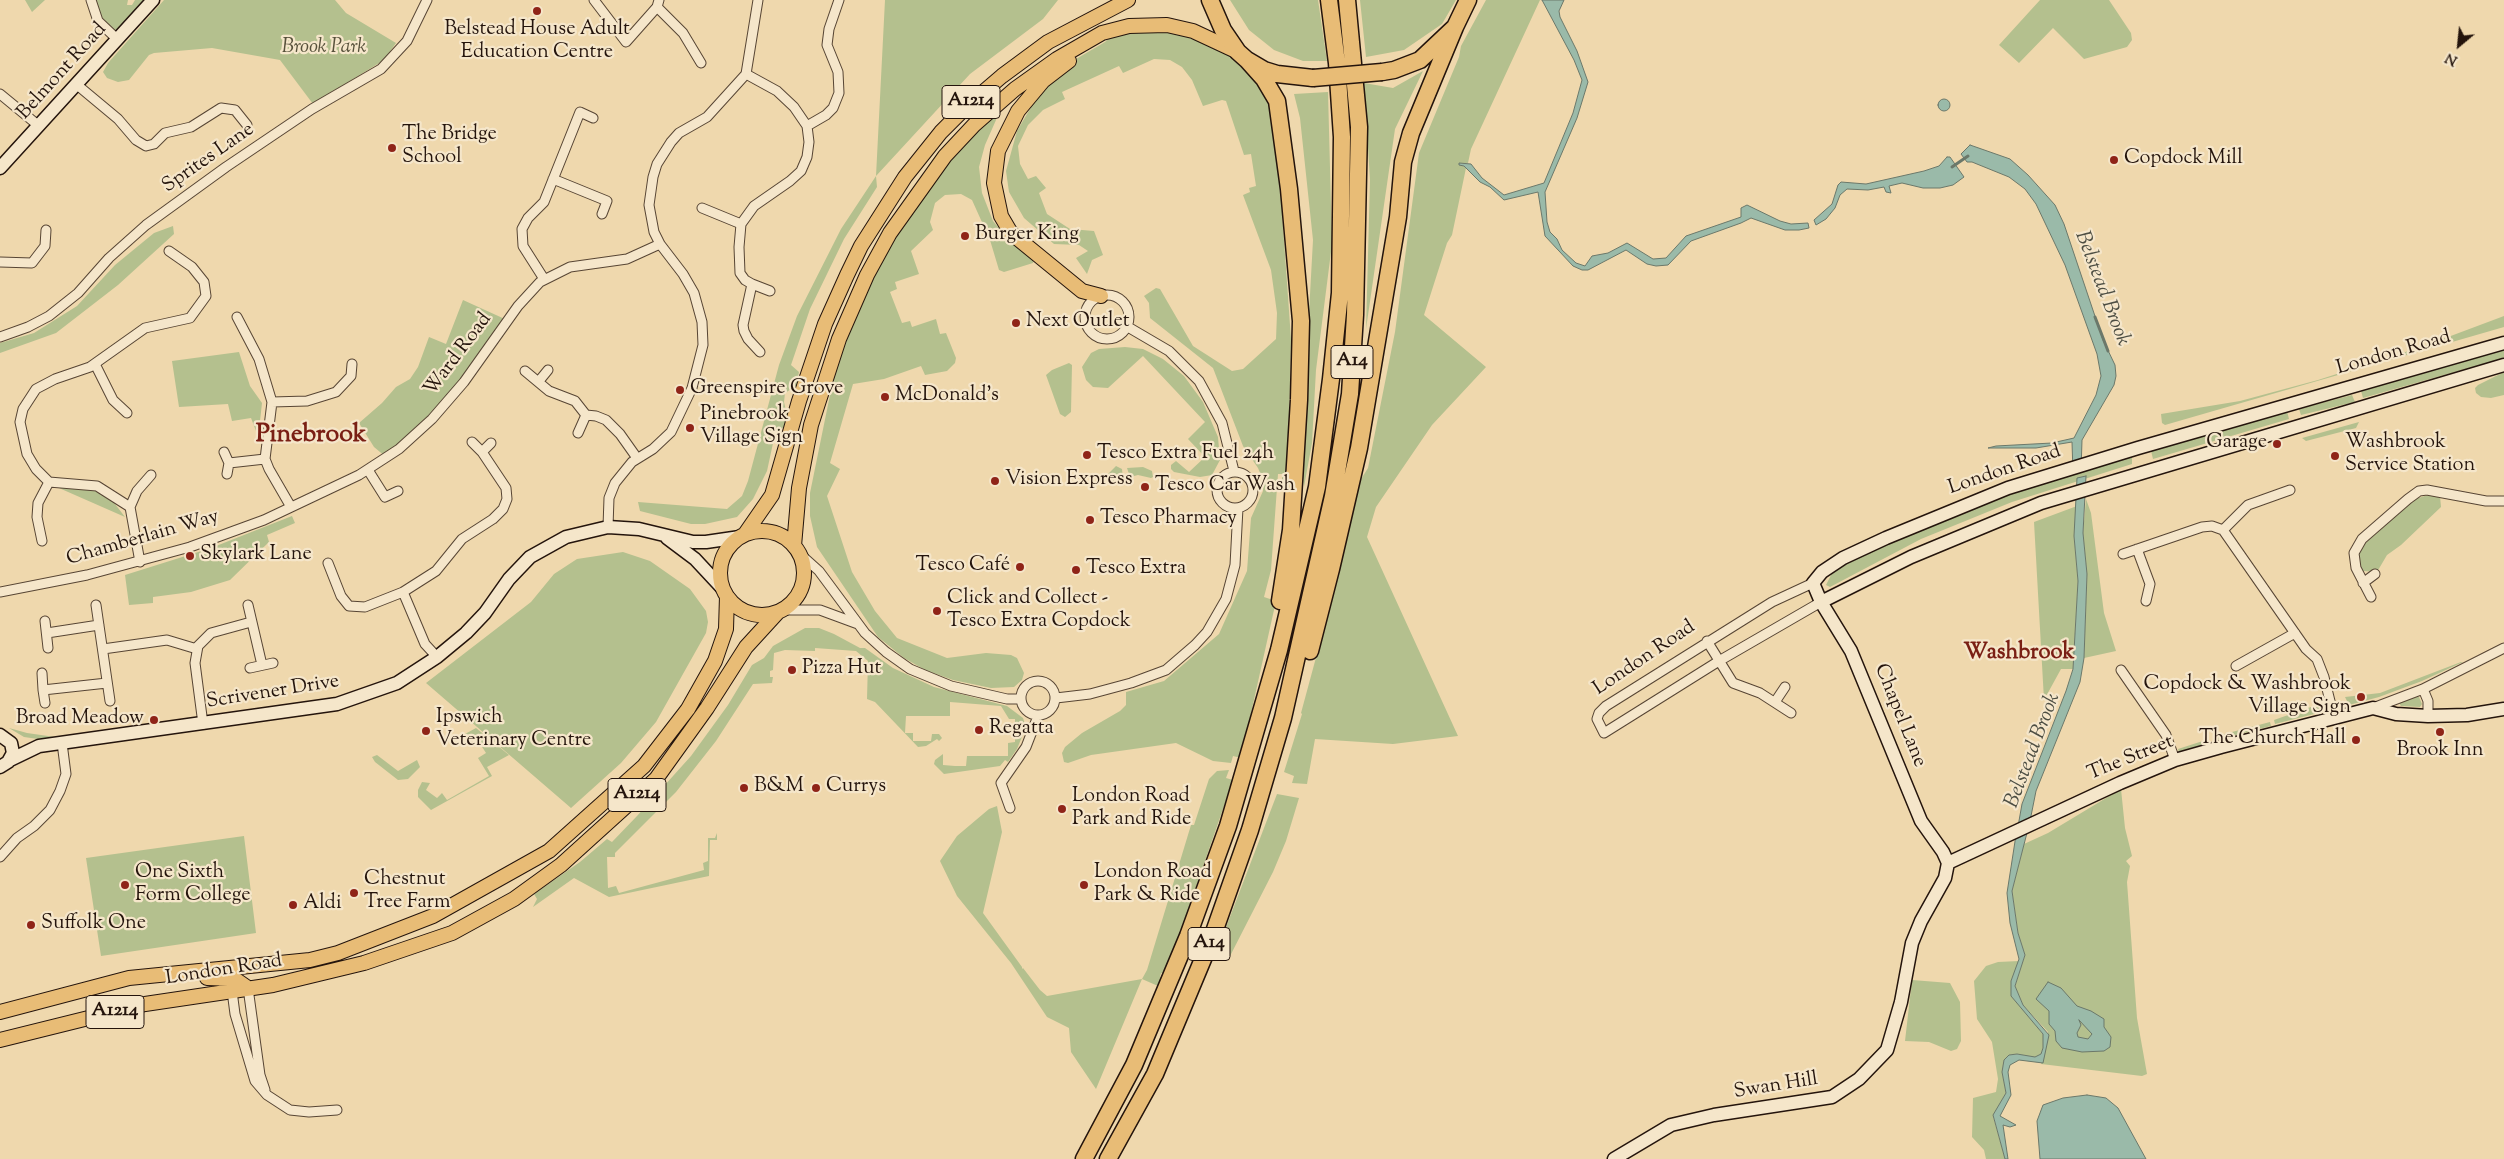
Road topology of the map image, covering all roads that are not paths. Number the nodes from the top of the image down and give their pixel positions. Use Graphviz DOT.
graph roads {
  1 [pos="91,0"];
  2 [pos="153,0"];
  3 [pos="427,0"];
  4 [pos="594,0"];
  5 [pos="758,0"];
  6 [pos="839,0"];
  7 [pos="1128,0"];
  8 [pos="1210,0"];
  9 [pos="1329,0"];
  10 [pos="1347,0"];
  11 [pos="1468,0"];
  12 [pos="658,4"];
  13 [pos="1455,28"];
  14 [pos="1102,33"];
  15 [pos="117,40"];
  16 [pos="1243,56"];
  17 [pos="701,63"];
  18 [pos="746,74"];
  19 [pos="76,84"];
  20 [pos="0,94"];
  21 [pos="593,118"];
  22 [pos="247,125"];
  23 [pos="39,126"];
  24 [pos="807,126"];
  25 [pos="0,168"];
  26 [pos="553,179"];
  27 [pos="702,208"];
  28 [pos="602,214"];
  29 [pos="741,224"];
  30 [pos="46,230"];
  31 [pos="660,244"];
  32 [pos="169,250"];
  33 [pos="0,262"];
  34 [pos="544,279"];
  35 [pos="752,284"];
  36 [pos="770,291"];
  37 [pos="1101,296"];
  38 [pos="237,317"];
  39 [pos="1128,327"];
  40 [pos="0,337"];
  41 [pos="2504,343"];
  42 [pos="760,352"];
  43 [pos="95,364"];
  44 [pos="352,364"];
  45 [pos="2504,365"];
  46 [pos="548,370"];
  47 [pos="525,371"];
  48 [pos="539,381"];
  49 [pos="272,402"];
  50 [pos="128,413"];
  51 [pos="586,415"];
  52 [pos="578,433"];
  53 [pos="472,442"];
  54 [pos="491,443"];
  55 [pos="224,452"];
  56 [pos="482,452"];
  57 [pos="637,458"];
  58 [pos="266,459"];
  59 [pos="229,464"];
  60 [pos="368,470"];
  61 [pos="1234,472"];
  62 [pos="227,474"];
  63 [pos="151,475"];
  64 [pos="49,482"];
  65 [pos="2290,490"];
  66 [pos="398,491"];
  67 [pos="2504,501"];
  68 [pos="130,507"];
  69 [pos="291,507"];
  70 [pos="1238,508"];
  71 [pos="608,527"];
  72 [pos="2223,530"];
  73 [pos="663,536"];
  74 [pos="742,536"];
  75 [pos="42,541"];
  76 [pos="797,549"];
  77 [pos="2137,549"];
  78 [pos="2123,554"];
  79 [pos="140,562"];
  80 [pos="328,563"];
  81 [pos="2376,574"];
  82 [pos="1813,583"];
  83 [pos="2363,583"];
  84 [pos="0,592"];
  85 [pos="402,592"];
  86 [pos="724,592"];
  87 [pos="2371,597"];
  88 [pos="2146,601"];
  89 [pos="1821,602"];
  90 [pos="96,605"];
  91 [pos="248,606"];
  92 [pos="780,611"];
  93 [pos="45,620"];
  94 [pos="251,622"];
  95 [pos="858,624"];
  96 [pos="99,625"];
  97 [pos="47,633"];
  98 [pos="2295,633"];
  99 [pos="1707,641"];
  100 [pos="48,648"];
  101 [pos="2504,648"];
  102 [pos="103,649"];
  103 [pos="197,649"];
  104 [pos="1279,650"];
  105 [pos="437,657"];
  106 [pos="1719,661"];
  107 [pos="273,663"];
  108 [pos="262,665"];
  109 [pos="2236,666"];
  110 [pos="250,668"];
  111 [pos="2121,670"];
  112 [pos="42,673"];
  113 [pos="108,683"];
  114 [pos="1785,687"];
  115 [pos="2423,689"];
  116 [pos="43,690"];
  117 [pos="1056,698"];
  118 [pos="1021,699"];
  119 [pos="110,701"];
  120 [pos="1775,702"];
  121 [pos="44,703"];
  122 [pos="2373,708"];
  123 [pos="2504,709"];
  124 [pos="1791,713"];
  125 [pos="1038,716"];
  126 [pos="2428,716"];
  127 [pos="2334,717"];
  128 [pos="1283,718"];
  129 [pos="203,724"];
  130 [pos="4,735"];
  131 [pos="62,743"];
  132 [pos="39,746"];
  133 [pos="2175,760"];
  134 [pos="5,764"];
  135 [pos="1010,808"];
  136 [pos="0,857"];
  137 [pos="1948,864"];
  138 [pos="268,964"];
  139 [pos="240,986"];
  140 [pos="87,989"];
  141 [pos="0,1012"];
  142 [pos="0,1040"];
  143 [pos="267,1095"];
  144 [pos="337,1110"];
  145 [pos="1084,1159"];
  146 [pos="1108,1159"];
  147 [pos="1614,1159"];
  1 -- 15 [label="street"];
  2 -- 15 [label="street, Belmont Road"];
  3 -- 40 [label="street, Sprites Lane"];
  4 -- 12 [label="street"];
  5 -- 18 [label="street"];
  6 -- 24 [label="street"];
  7 -- 74 [label="main road, A1214"];
  8 -- 16 [label="highway"];
  9 -- 104 [label="highway, A14"];
  10 -- 128 [label="highway, A14"];
  11 -- 13 [label="highway"];
  12 -- 17 [label="street"];
  13 -- 16 [label="highway, bridge"];
  13 -- 128 [label="highway, A14"];
  14 -- 16 [label="main road, A1214"];
  14 -- 37 [label="main road"];
  14 -- 76 [label="main road, A1214"];
  15 -- 19 [label="street, Belmont Road"];
  16 -- 104 [label="highway, A14"];
  18 -- 24 [label="street"];
  18 -- 31 [label="street"];
  19 -- 22 [label="street"];
  19 -- 23 [label="street, Belmont Road"];
  20 -- 23 [label="street"];
  21 -- 26 [label="street"];
  23 -- 25 [label="street, Belmont Road"];
  24 -- 29 [label="street"];
  26 -- 28 [label="street"];
  26 -- 34 [label="street"];
  27 -- 29 [label="street"];
  29 -- 35 [label="street"];
  30 -- 33 [label="street"];
  31 -- 34 [label="street, Ward Road"];
  31 -- 57 [label="street"];
  32 -- 43 [label="street"];
  34 -- 60 [label="street, Ward Road"];
  35 -- 36 [label="street"];
  35 -- 42 [label="street"];
  37 -- 39 [label="street"];
  37 -- 39 [label="street"];
  38 -- 49 [label="street"];
  39 -- 61 [label="street"];
  41 -- 82 [label="street, London Road"];
  43 -- 50 [label="street"];
  43 -- 64 [label="street"];
  44 -- 49 [label="street"];
  45 -- 89 [label="street, London Road"];
  46 -- 48 [label="street"];
  47 -- 48 [label="street"];
  48 -- 51 [label="street"];
  49 -- 58 [label="street"];
  51 -- 52 [label="street"];
  51 -- 57 [label="street"];
  53 -- 56 [label="street"];
  54 -- 56 [label="street"];
  55 -- 59 [label="street"];
  56 -- 85 [label="street"];
  57 -- 71 [label="street"];
  58 -- 59 [label="street"];
  58 -- 69 [label="street"];
  59 -- 62 [label="street"];
  60 -- 66 [label="street"];
  60 -- 69 [label="street, Ward Road"];
  61 -- 70 [label="street"];
  61 -- 70 [label="street"];
  63 -- 68 [label="street"];
  64 -- 68 [label="street"];
  64 -- 75 [label="street"];
  65 -- 72 [label="street"];
  67 -- 83 [label="street"];
  68 -- 79 [label="street"];
  69 -- 79 [label="street, Chamberlain Way"];
  70 -- 117 [label="street"];
  71 -- 73 [label="street, Scrivener Drive"];
  71 -- 105 [label="street, Scrivener Drive"];
  72 -- 77 [label="street"];
  72 -- 98 [label="street"];
  73 -- 74 [label="street, Scrivener Drive"];
  73 -- 86 [label="street, Scrivener Drive"];
  74 -- 76 [label="main road"];
  74 -- 86 [label="main road"];
  76 -- 92 [label="main road"];
  76 -- 95 [label="street"];
  77 -- 78 [label="street"];
  77 -- 88 [label="street"];
  79 -- 84 [label="street, Chamberlain Way"];
  80 -- 85 [label="street"];
  81 -- 83 [label="street"];
  82 -- 89 [label="street, Chapel Lane"];
  82 -- 99 [label="street, London Road"];
  83 -- 87 [label="street"];
  85 -- 105 [label="street"];
  86 -- 92 [label="main road"];
  86 -- 138 [label="main road, London Road / A1214"];
  89 -- 106 [label="street, London Road"];
  89 -- 137 [label="street, Chapel Lane"];
  90 -- 96 [label="street"];
  91 -- 94 [label="street"];
  92 -- 95 [label="street"];
  92 -- 139 [label="main road, London Road / A1214"];
  93 -- 97 [label="street"];
  94 -- 103 [label="street"];
  94 -- 108 [label="street"];
  95 -- 118 [label="street"];
  96 -- 97 [label="street"];
  96 -- 102 [label="street"];
  97 -- 100 [label="street"];
  98 -- 109 [label="street"];
  98 -- 127 [label="street"];
  99 -- 106 [label="street"];
  99 -- 106 [label="street, London Road"];
  101 -- 115 [label="street, The Street"];
  102 -- 103 [label="street"];
  102 -- 113 [label="street"];
  103 -- 129 [label="street"];
  104 -- 145 [label="highway, A14"];
  105 -- 129 [label="street, Scrivener Drive"];
  106 -- 120 [label="street"];
  107 -- 108 [label="street"];
  108 -- 110 [label="street"];
  111 -- 133 [label="street"];
  112 -- 116 [label="street"];
  113 -- 116 [label="street"];
  113 -- 119 [label="street"];
  114 -- 120 [label="street"];
  115 -- 122 [label="street, The Street"];
  115 -- 126 [label="street"];
  116 -- 121 [label="street"];
  117 -- 118 [label="street"];
  117 -- 125 [label="street"];
  118 -- 125 [label="street"];
  120 -- 124 [label="street"];
  122 -- 126 [label="street"];
  122 -- 127 [label="street, The Street"];
  123 -- 126 [label="street"];
  125 -- 135 [label="street"];
  127 -- 133 [label="street, The Street"];
  128 -- 146 [label="highway, A14"];
  129 -- 131 [label="street, Scrivener Drive"];
  130 -- 132 [label="street, Scrivener Drive"];
  130 -- 134 [label="street"];
  131 -- 132 [label="street, Scrivener Drive"];
  131 -- 136 [label="street"];
  132 -- 134 [label="street, Scrivener Drive"];
  133 -- 137 [label="street, The Street"];
  137 -- 147 [label="street, Swan Hill"];
  138 -- 139 [label="main road"];
  138 -- 140 [label="main road, London Road / A1214"];
  139 -- 140 [label="main road"];
  139 -- 142 [label="main road, London Road / A1214"];
  139 -- 143 [label="street"];
  139 -- 143 [label="street"];
  140 -- 141 [label="main road, London Road / A1214"];
  143 -- 144 [label="street"];
}
